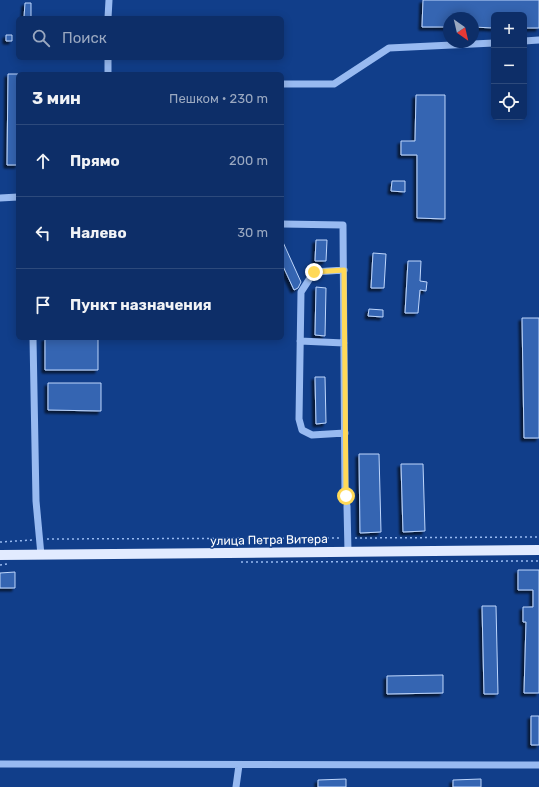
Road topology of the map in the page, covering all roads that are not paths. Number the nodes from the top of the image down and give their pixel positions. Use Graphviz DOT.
graph roads {
  1 [pos="109,0"];
  2 [pos="108,16"];
  3 [pos="539,40"];
  4 [pos="527,41"];
  5 [pos="491,43"];
  6 [pos="108,60"];
  7 [pos="108,72"];
  8 [pos="284,84"];
  9 [pos="16,197"];
  10 [pos="0,198"];
  11 [pos="284,224"];
  12 [pos="344,270"];
  13 [pos="33,340"];
  14 [pos="300,341"];
  15 [pos="344,343"];
  16 [pos="345,433"];
  17 [pos="346,496"];
  18 [pos="347,506"];
  19 [pos="539,550"];
  20 [pos="348,552"];
  21 [pos="40,555"];
  22 [pos="0,556"];
  23 [pos="0,764"];
  24 [pos="239,765"];
  25 [pos="539,765"];
  26 [pos="236,787"];
  1 -- 2 [label="lane"];
  3 -- 4 [label="lane"];
  5 -- 8 [label="lane"];
  6 -- 7 [label="lane"];
  9 -- 10 [label="lane"];
  11 -- 12 [label="lane"];
  12 -- 14 [label="lane"];
  12 -- 15 [label="lane"];
  13 -- 21 [label="lane"];
  14 -- 15 [label="lane"];
  14 -- 16 [label="lane"];
  15 -- 16 [label="lane"];
  16 -- 17 [label="lane"];
  18 -- 20 [label="lane"];
  19 -- 20 [label="main road, улица Петра Витера"];
  20 -- 21 [label="main road, улица Петра Витера"];
  21 -- 22 [label="main road, улица Петра Витера"];
  23 -- 24 [label="lane"];
  24 -- 25 [label="lane"];
  24 -- 26 [label="lane"];
}
